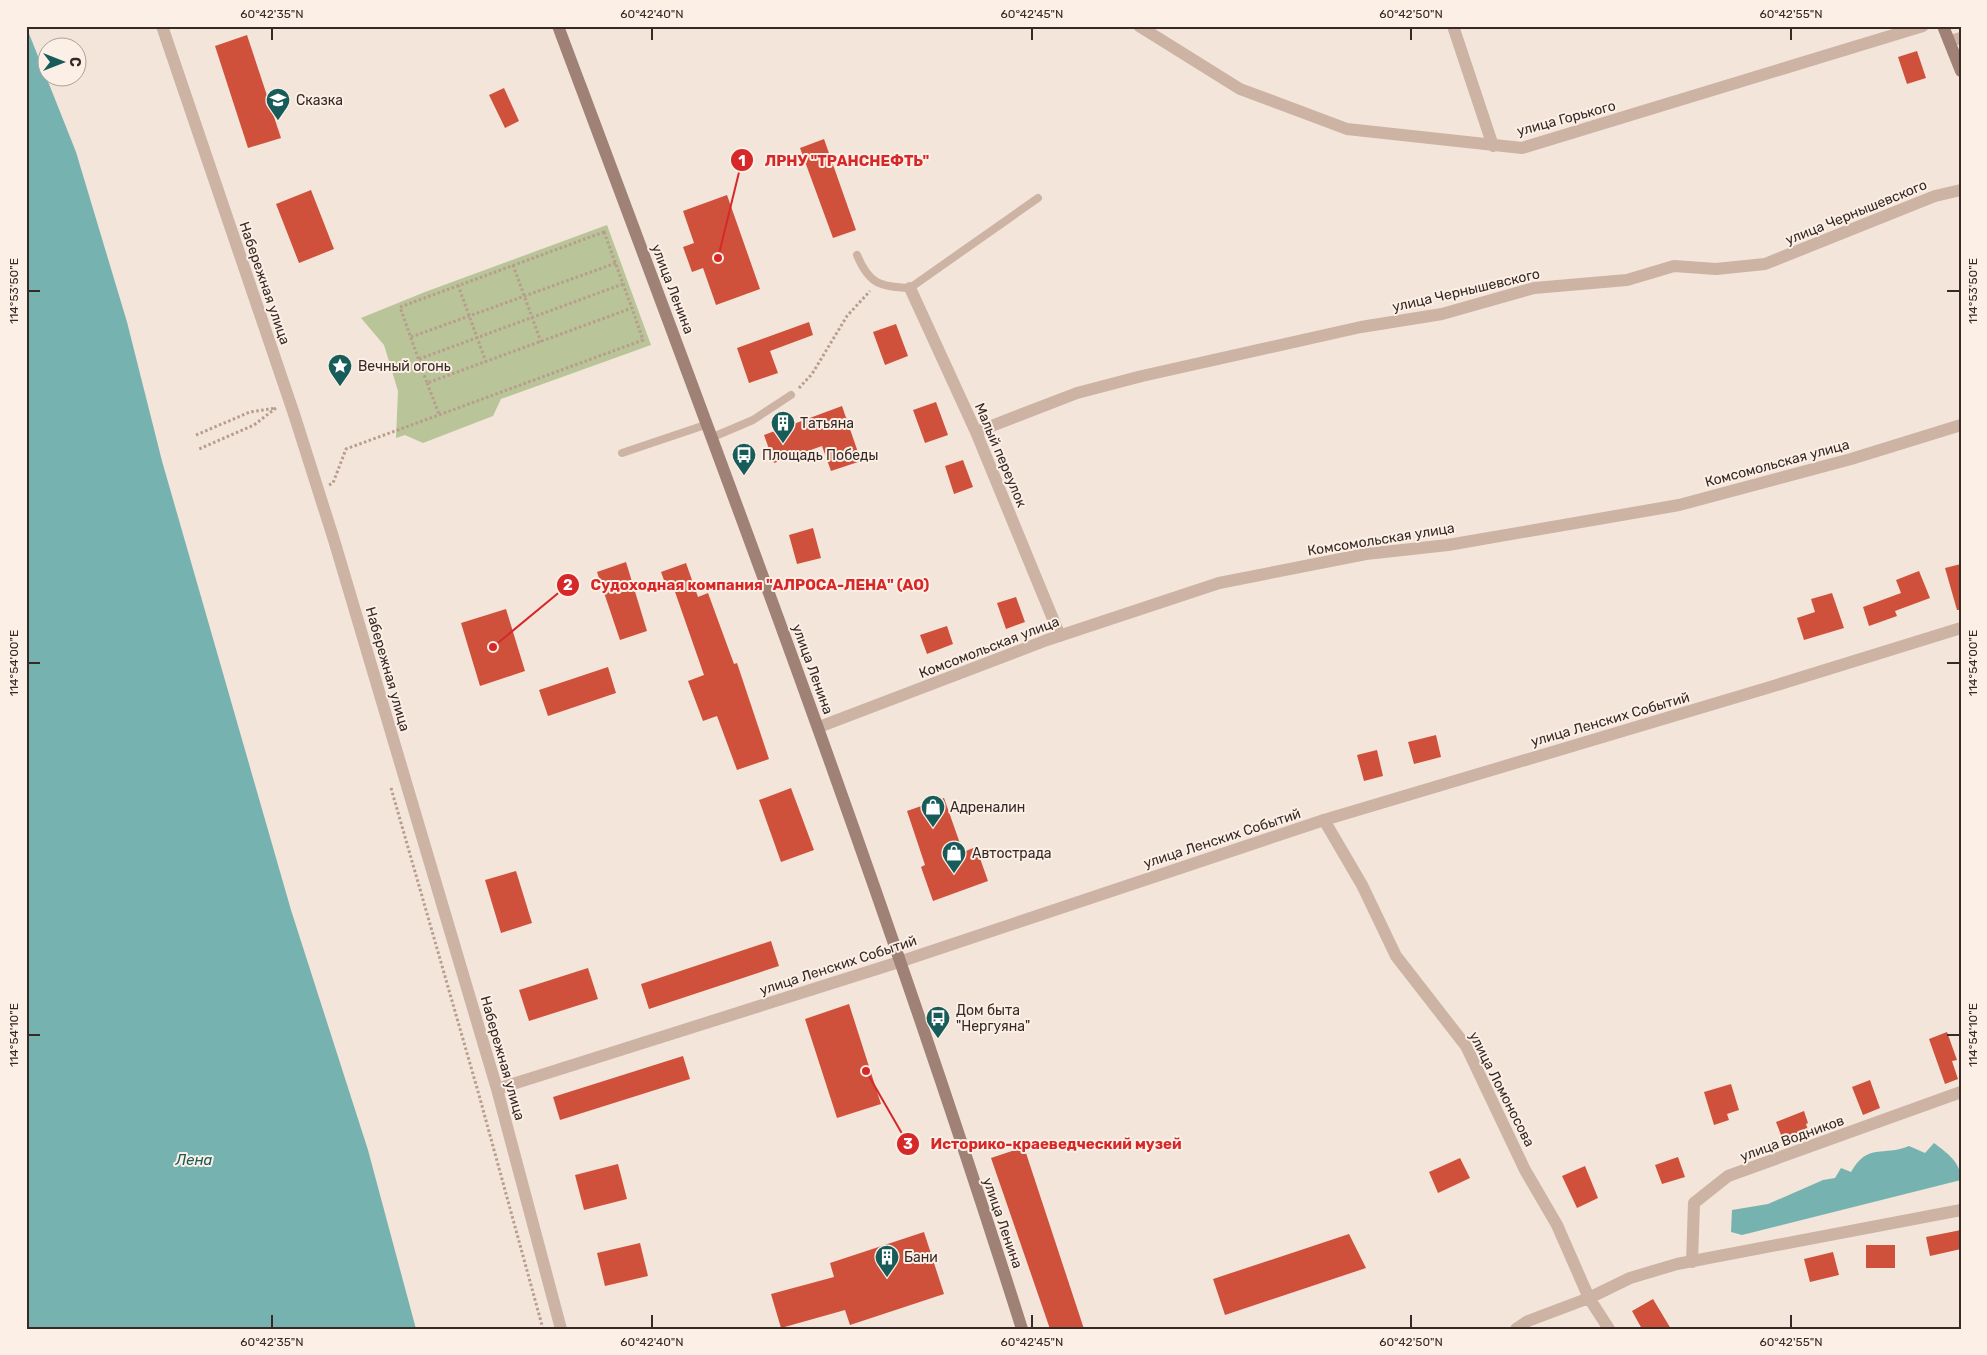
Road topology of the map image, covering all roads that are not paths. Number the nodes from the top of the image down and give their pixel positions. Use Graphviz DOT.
graph roads {
  1 [pos="162,26"];
  2 [pos="558,26"];
  3 [pos="1139,26"];
  4 [pos="1453,26"];
  5 [pos="1923,26"];
  6 [pos="1943,26"];
  7 [pos="1955,39"];
  8 [pos="1961,72"];
  9 [pos="1493,146"];
  10 [pos="1961,190"];
  11 [pos="1038,198"];
  12 [pos="857,255"];
  13 [pos="910,288"];
  14 [pos="791,395"];
  15 [pos="708,424"];
  16 [pos="1961,425"];
  17 [pos="976,432"];
  18 [pos="713,437"];
  19 [pos="622,454"];
  20 [pos="1961,628"];
  21 [pos="1060,636"];
  22 [pos="819,728"];
  23 [pos="1324,820"];
  24 [pos="899,962"];
  25 [pos="497,1089"];
  26 [pos="1961,1092"];
  27 [pos="1961,1210"];
  28 [pos="1692,1262"];
  29 [pos="1589,1298"];
  30 [pos="561,1329"];
  31 [pos="1022,1329"];
  32 [pos="1516,1329"];
  33 [pos="1609,1329"];
  1 -- 25 [label="street, Набережная улица"];
  2 -- 15 [label="main road, улица Ленина"];
  3 -- 9 [label="street, улица Горького"];
  4 -- 9 [label="street"];
  5 -- 9 [label="street, улица Горького"];
  6 -- 7 [label="main road"];
  7 -- 8 [label="main road"];
  10 -- 17 [label="street, улица Чернышевского"];
  11 -- 13 [label="lane"];
  12 -- 13 [label="lane"];
  13 -- 17 [label="street, Малый переулок"];
  14 -- 18 [label="lane"];
  15 -- 18 [label="main road, улица Ленина"];
  15 -- 19 [label="lane"];
  16 -- 21 [label="street, Комсомольская улица"];
  17 -- 21 [label="street, Малый переулок"];
  18 -- 22 [label="main road, улица Ленина"];
  20 -- 23 [label="street, улица Ленских Событий"];
  21 -- 22 [label="street, Комсомольская улица"];
  22 -- 24 [label="main road, улица Ленина"];
  23 -- 24 [label="street, улица Ленских Событий"];
  23 -- 29 [label="street, улица Ломоносова"];
  24 -- 25 [label="street, улица Ленских Событий"];
  24 -- 31 [label="main road, улица Ленина"];
  25 -- 30 [label="street, Набережная улица"];
  26 -- 28 [label="street, улица Водников"];
  27 -- 28 [label="street"];
  28 -- 29 [label="street"];
  29 -- 32 [label="street"];
  29 -- 33 [label="street, улица Ломоносова"];
}
